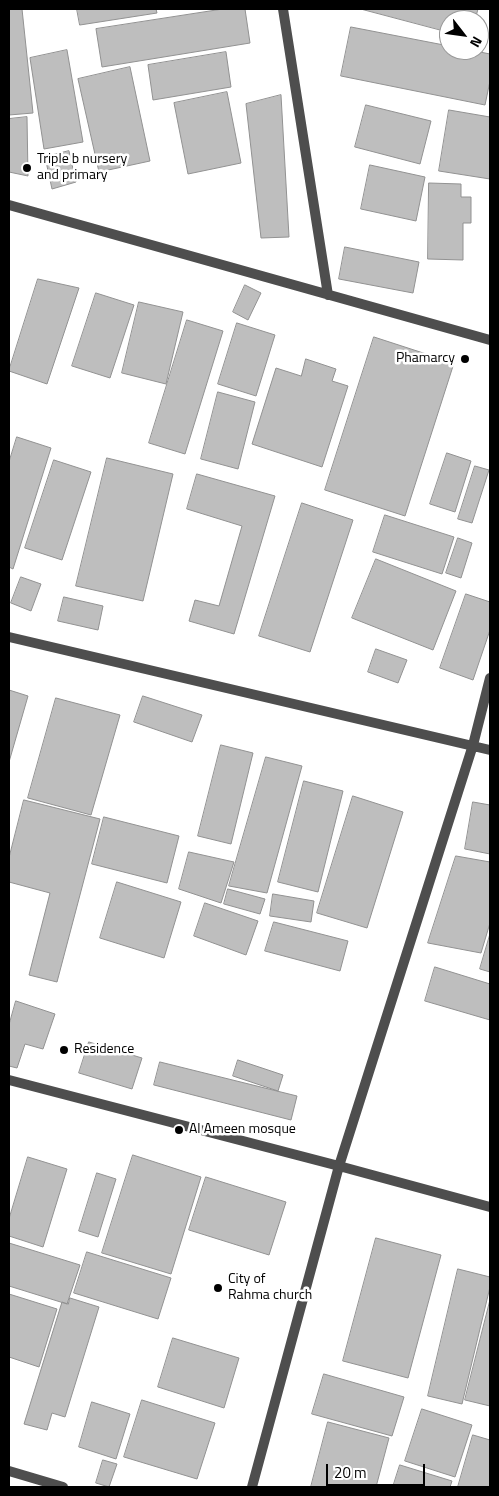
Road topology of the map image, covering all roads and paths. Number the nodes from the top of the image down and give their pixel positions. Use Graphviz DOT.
graph roads {
  1 [pos="283,9"];
  2 [pos="9,205"];
  3 [pos="328,295"];
  4 [pos="490,340"];
  5 [pos="9,637"];
  6 [pos="490,678"];
  7 [pos="473,745"];
  8 [pos="490,750"];
  9 [pos="9,1080"];
  10 [pos="339,1166"];
  11 [pos="490,1207"];
  12 [pos="9,1471"];
  13 [pos="63,1487"];
  14 [pos="252,1487"];
  1 -- 3 [label="street"];
  2 -- 3 [label="street"];
  3 -- 4 [label="street"];
  5 -- 7 [label="street"];
  6 -- 7 [label="street"];
  7 -- 8 [label="street"];
  7 -- 10 [label="street"];
  9 -- 10 [label="street"];
  10 -- 11 [label="street"];
  10 -- 14 [label="street"];
  12 -- 13 [label="street"];
}
